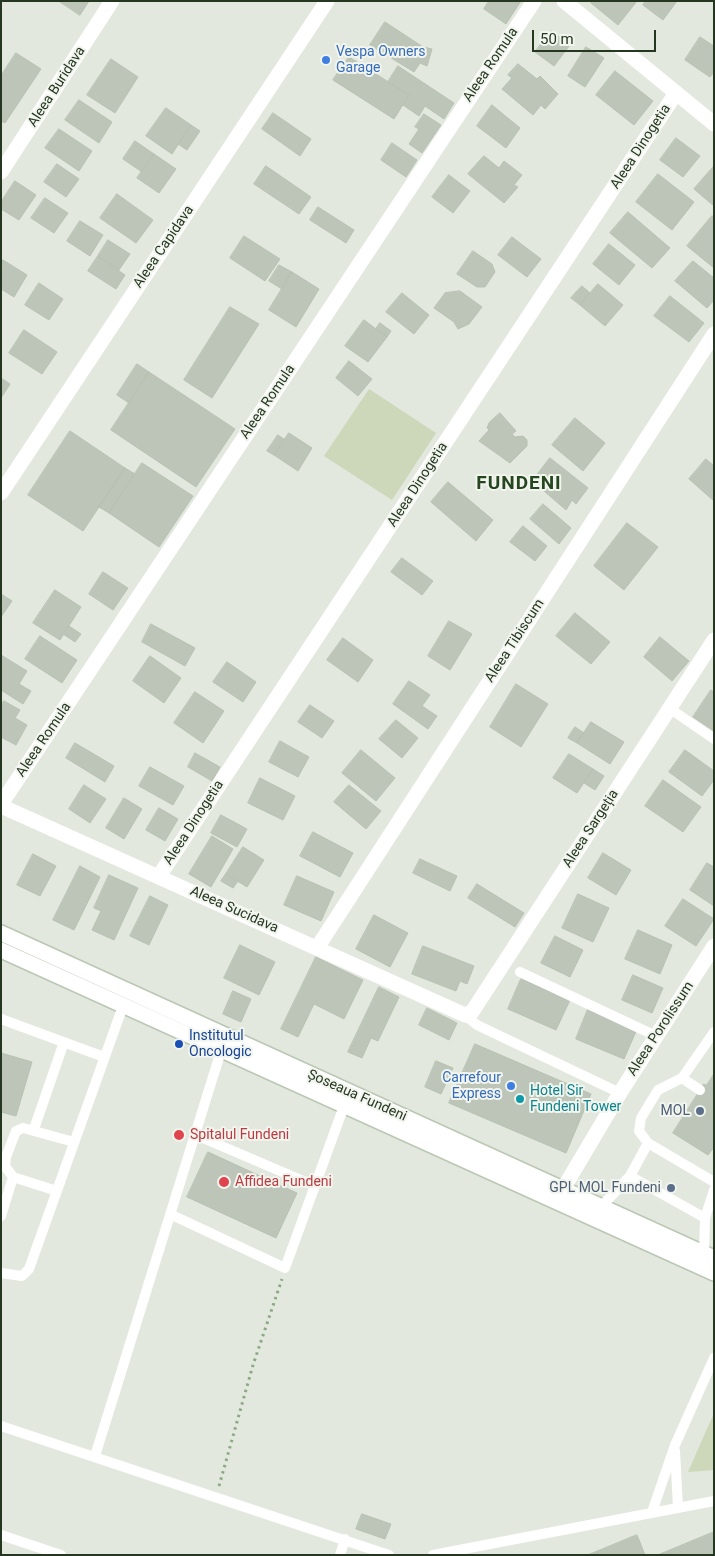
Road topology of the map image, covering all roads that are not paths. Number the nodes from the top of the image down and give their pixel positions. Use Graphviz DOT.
graph roads {
  1 [pos="112,1"];
  2 [pos="327,1"];
  3 [pos="534,1"];
  4 [pos="564,1"];
  5 [pos="676,93"];
  6 [pos="714,124"];
  7 [pos="1,172"];
  8 [pos="714,334"];
  9 [pos="1,493"];
  10 [pos="714,640"];
  11 [pos="669,708"];
  12 [pos="714,739"];
  13 [pos="1,805"];
  14 [pos="159,876"];
  15 [pos="1,933"];
  16 [pos="714,946"];
  17 [pos="317,948"];
  18 [pos="1,950"];
  19 [pos="520,972"];
  20 [pos="122,1006"];
  21 [pos="465,1015"];
  22 [pos="1,1019"];
  23 [pos="714,1032"];
  24 [pos="656,1036"];
  25 [pos="64,1042"];
  26 [pos="221,1051"];
  27 [pos="104,1057"];
  28 [pos="682,1078"];
  29 [pos="700,1090"];
  30 [pos="620,1093"];
  31 [pos="344,1106"];
  32 [pos="34,1129"];
  33 [pos="196,1135"];
  34 [pos="74,1142"];
  35 [pos="648,1143"];
  36 [pos="630,1176"];
  37 [pos="13,1177"];
  38 [pos="714,1182"];
  39 [pos="315,1186"];
  40 [pos="563,1189"];
  41 [pos="714,1190"];
  42 [pos="57,1191"];
  43 [pos="601,1206"];
  44 [pos="172,1215"];
  45 [pos="1,1216"];
  46 [pos="705,1218"];
  47 [pos="709,1256"];
  48 [pos="1,1273"];
  49 [pos="714,1273"];
  50 [pos="714,1358"];
  51 [pos="1,1426"];
  52 [pos="675,1445"];
  53 [pos="95,1456"];
  54 [pos="714,1501"];
  55 [pos="678,1507"];
  56 [pos="652,1512"];
  57 [pos="1,1536"];
  58 [pos="345,1539"];
  59 [pos="61,1555"];
  60 [pos="340,1555"];
  61 [pos="389,1555"];
  62 [pos="433,1555"];
  1 -- 7 [label="street, Aleea Buridava"];
  2 -- 9 [label="street, Aleea Capidava"];
  3 -- 13 [label="street, Aleea Romula"];
  4 -- 5 [label="street"];
  5 -- 6 [label="street"];
  5 -- 14 [label="street, Aleea Dinogetia"];
  8 -- 17 [label="street, Aleea Tibiscum"];
  10 -- 11 [label="street, Aleea Sargeția"];
  11 -- 12 [label="lane"];
  11 -- 21 [label="street, Aleea Sargeția"];
  13 -- 14 [label="street, Aleea Sucidava"];
  14 -- 17 [label="street, Aleea Sucidava"];
  15 -- 40 [label="street, Șoseaua Fundeni"];
  16 -- 24 [label="street, Aleea Porolissum"];
  17 -- 21 [label="street, Aleea Sucidava"];
  18 -- 20 [label="street, Șoseaua Fundeni"];
  19 -- 24 [label="lane"];
  20 -- 26 [label="street, Șoseaua Fundeni"];
  20 -- 27 [label="lane"];
  21 -- 30 [label="lane"];
  22 -- 25 [label="lane"];
  23 -- 28 [label="lane"];
  24 -- 30 [label="street, Aleea Porolissum"];
  25 -- 27 [label="lane"];
  25 -- 32 [label="lane"];
  26 -- 31 [label="street, Șoseaua Fundeni"];
  26 -- 33 [label="lane"];
  27 -- 34 [label="lane"];
  28 -- 29 [label="lane"];
  28 -- 35 [label="lane"];
  30 -- 40 [label="street, Aleea Porolissum"];
  31 -- 39 [label="lane"];
  31 -- 49 [label="street, Șoseaua Fundeni"];
  32 -- 34 [label="lane"];
  32 -- 37 [label="lane"];
  33 -- 39 [label="lane"];
  33 -- 44 [label="lane"];
  34 -- 42 [label="lane"];
  35 -- 36 [label="lane"];
  35 -- 38 [label="lane"];
  36 -- 43 [label="lane"];
  36 -- 46 [label="lane"];
  37 -- 42 [label="lane"];
  37 -- 45 [label="lane"];
  39 -- 44 [label="lane"];
  40 -- 43 [label="street, Șoseaua Fundeni"];
  41 -- 46 [label="lane"];
  42 -- 48 [label="lane"];
  43 -- 47 [label="street, Șoseaua Fundeni"];
  44 -- 53 [label="lane"];
  46 -- 47 [label="lane"];
  50 -- 52 [label="lane"];
  51 -- 53 [label="lane"];
  52 -- 55 [label="lane"];
  52 -- 56 [label="lane"];
  53 -- 58 [label="lane"];
  54 -- 55 [label="lane"];
  55 -- 56 [label="lane"];
  56 -- 62 [label="lane"];
  57 -- 59 [label="lane"];
  58 -- 60 [label="lane"];
  58 -- 61 [label="lane"];
}
